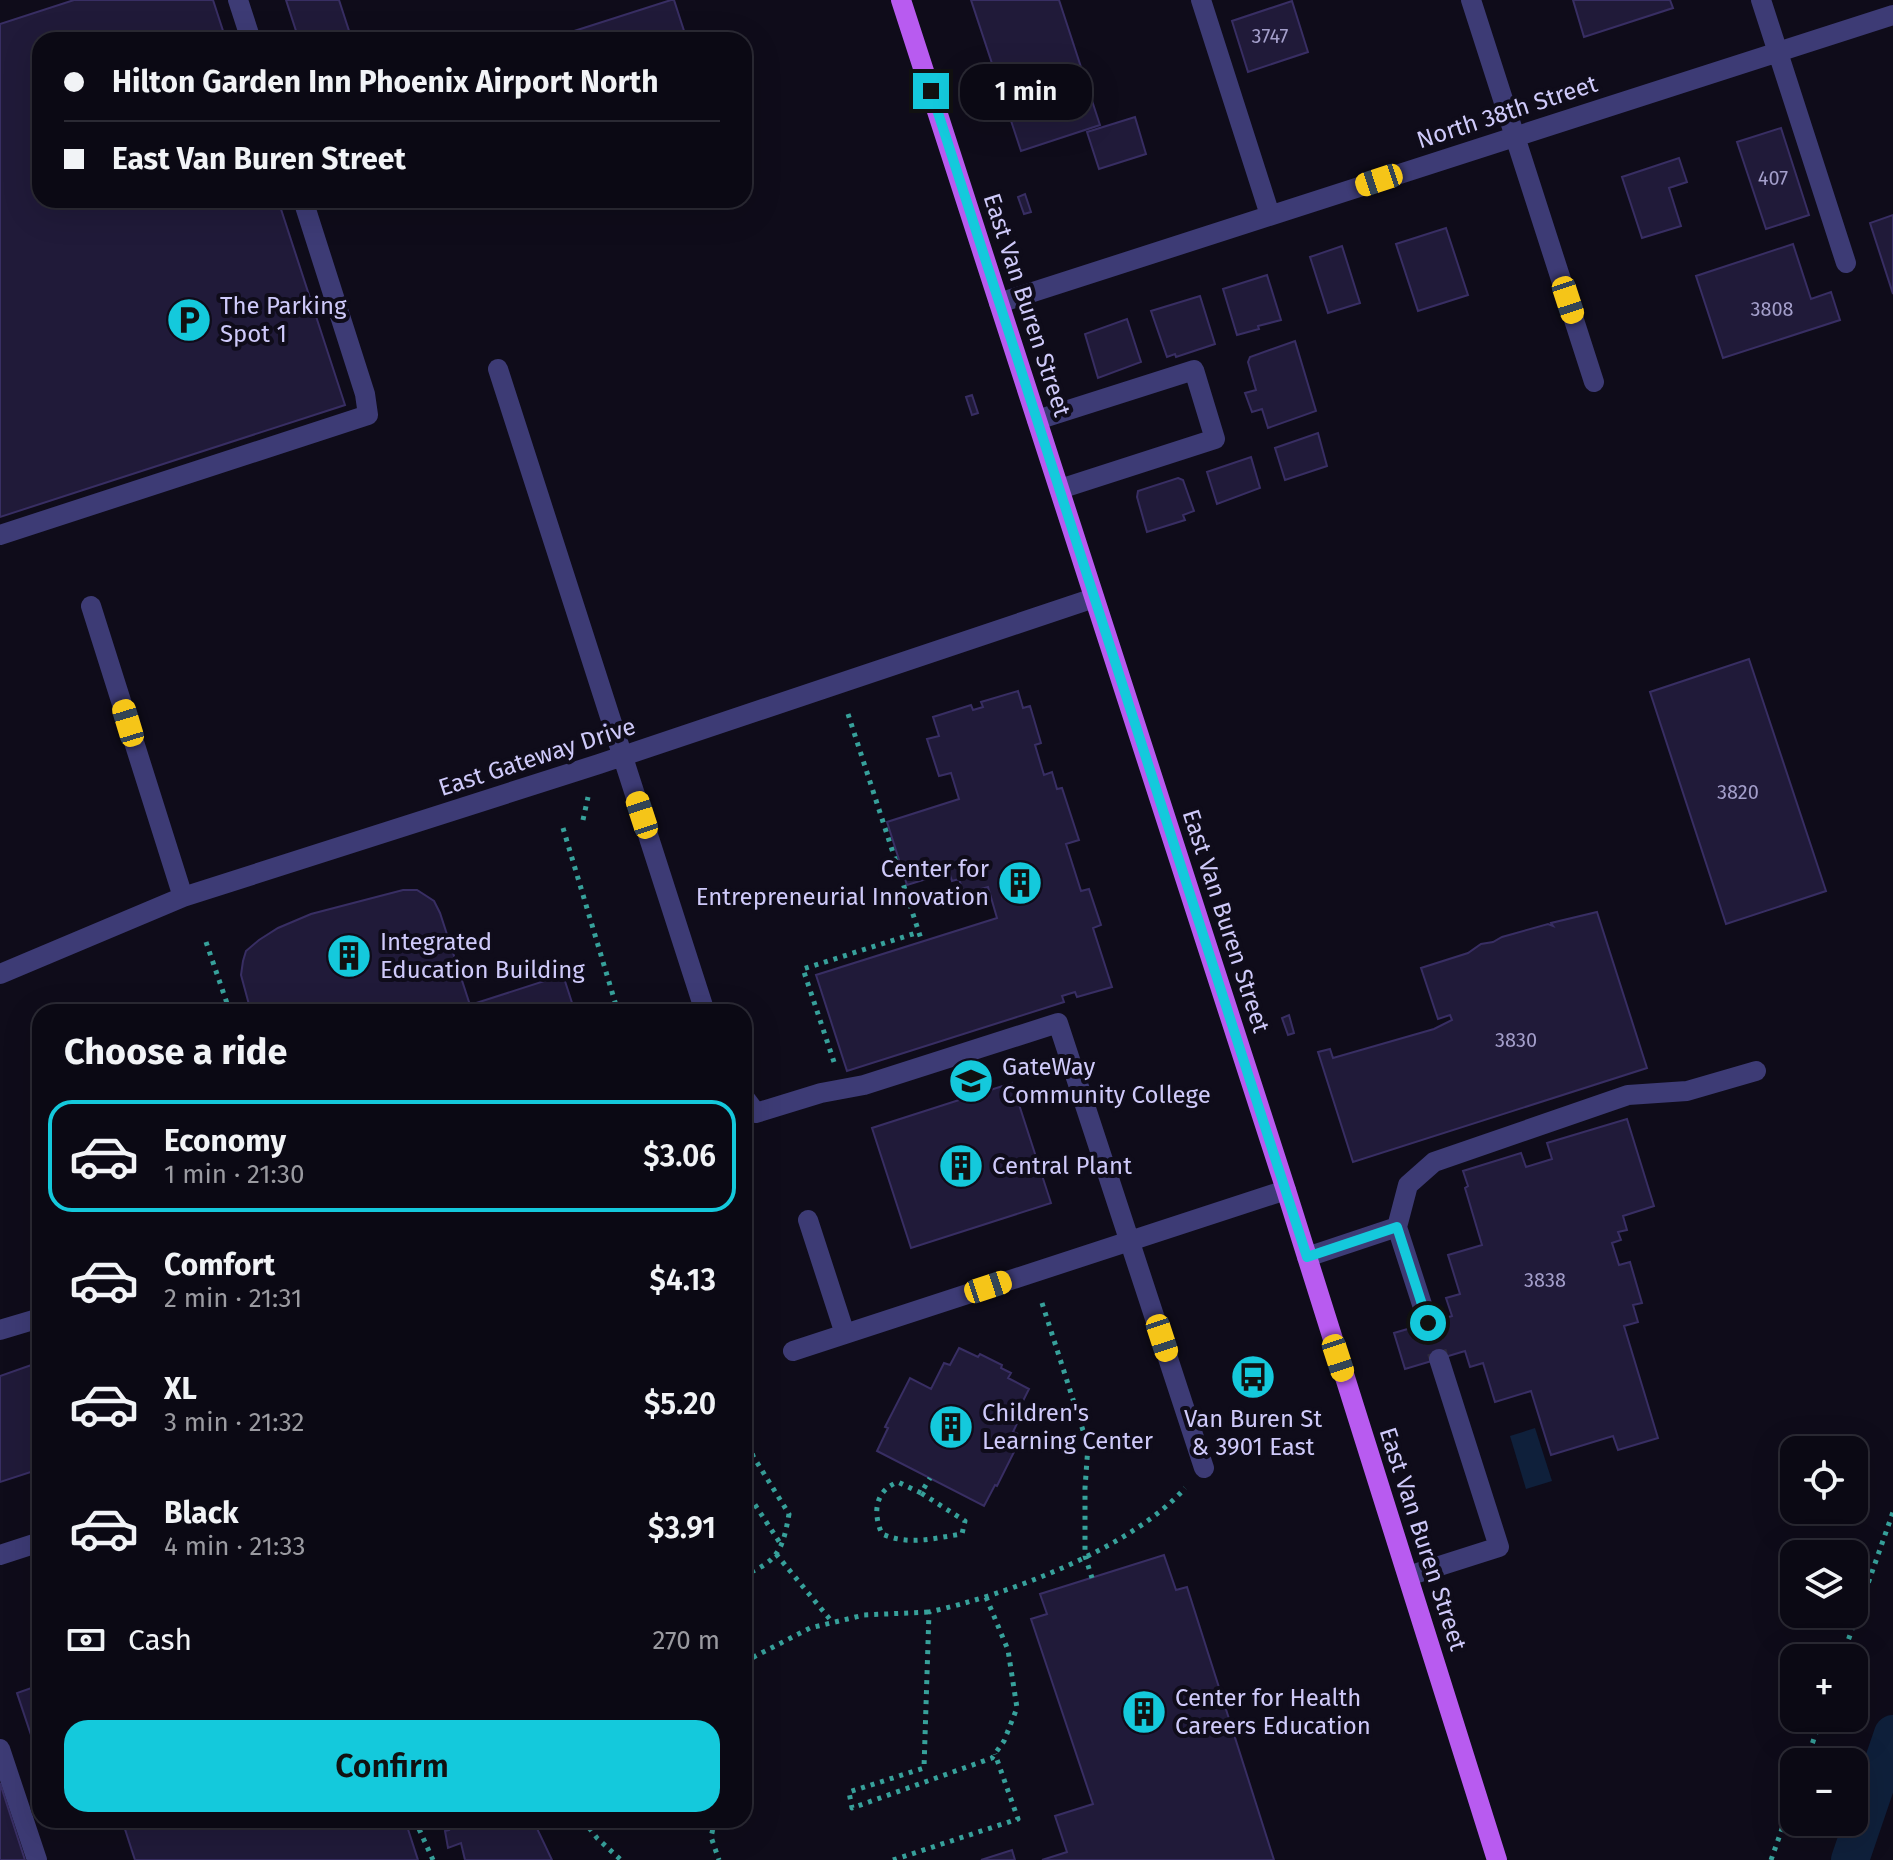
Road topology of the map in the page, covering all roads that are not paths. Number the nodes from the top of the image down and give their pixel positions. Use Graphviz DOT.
graph roads {
  1 [pos="238,0"];
  2 [pos="901,0"];
  3 [pos="1201,0"];
  4 [pos="1471,0"];
  5 [pos="1761,0"];
  6 [pos="1893,15"];
  7 [pos="248,32"];
  8 [pos="1778,52"];
  9 [pos="1515,137"];
  10 [pos="306,208"];
  11 [pos="1270,215"];
  12 [pos="1846,263"];
  13 [pos="999,303"];
  14 [pos="498,369"];
  15 [pos="1594,382"];
  16 [pos="1037,420"];
  17 [pos="1060,489"];
  18 [pos="0,535"];
  19 [pos="1094,598"];
  20 [pos="91,606"];
  21 [pos="623,756"];
  22 [pos="183,897"];
  23 [pos="0,974"];
  24 [pos="702,1004"];
  25 [pos="1756,1071"];
  26 [pos="752,1108"];
  27 [pos="1286,1190"];
  28 [pos="808,1220"];
  29 [pos="1397,1227"];
  30 [pos="1131,1240"];
  31 [pos="1307,1257"];
  32 [pos="32,1320"];
  33 [pos="1428,1323"];
  34 [pos="0,1330"];
  35 [pos="845,1334"];
  36 [pos="793,1351"];
  37 [pos="1439,1359"];
  38 [pos="1204,1468"];
  39 [pos="32,1545"];
  40 [pos="0,1555"];
  41 [pos="1408,1576"];
  42 [pos="0,1749"];
  43 [pos="37,1860"];
  44 [pos="1497,1860"];
  1 -- 7 [label="street"];
  2 -- 13 [label="main road, East Van Buren Street"];
  3 -- 11 [label="street"];
  4 -- 9 [label="street"];
  5 -- 8 [label="street"];
  6 -- 8 [label="street, North 38th Street"];
  8 -- 9 [label="street, North 38th Street"];
  8 -- 12 [label="street"];
  9 -- 11 [label="street, North 38th Street"];
  9 -- 15 [label="street"];
  10 -- 18 [label="street"];
  11 -- 13 [label="street, North 38th Street"];
  13 -- 16 [label="main road, East Van Buren Street"];
  14 -- 21 [label="street"];
  16 -- 17 [label="main road, East Van Buren Street"];
  16 -- 17 [label="street"];
  17 -- 19 [label="main road, East Van Buren Street"];
  19 -- 21 [label="street, East Gateway Drive"];
  19 -- 27 [label="main road, East Van Buren Street"];
  20 -- 22 [label="street"];
  21 -- 22 [label="street, East Gateway Drive"];
  21 -- 24 [label="street"];
  22 -- 23 [label="street, East Gateway Drive"];
  25 -- 29 [label="street"];
  26 -- 30 [label="street"];
  27 -- 30 [label="street"];
  27 -- 31 [label="main road, East Van Buren Street"];
  28 -- 35 [label="street"];
  29 -- 31 [label="street"];
  29 -- 33 [label="street"];
  30 -- 35 [label="street"];
  30 -- 38 [label="street"];
  31 -- 41 [label="main road, East Van Buren Street"];
  32 -- 34 [label="street"];
  35 -- 36 [label="street"];
  37 -- 41 [label="street"];
  39 -- 40 [label="street"];
  41 -- 44 [label="main road, East Van Buren Street"];
  42 -- 43 [label="street"];
}
